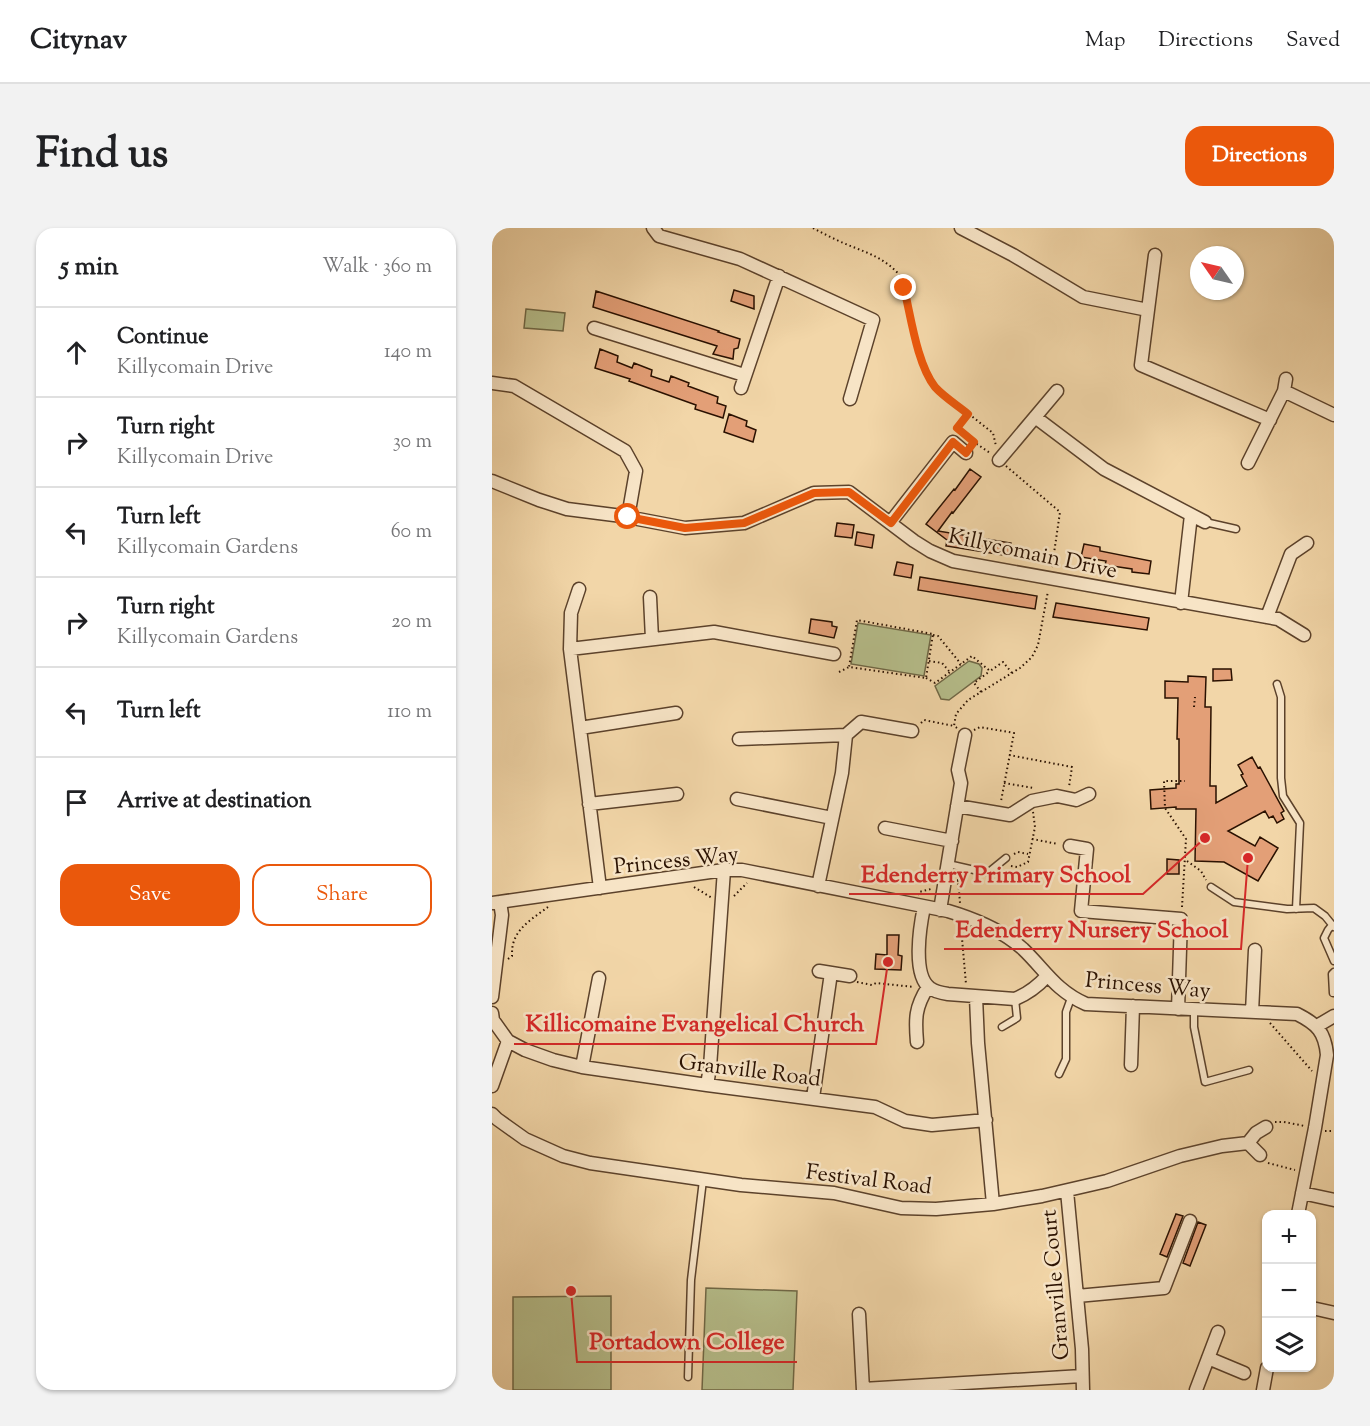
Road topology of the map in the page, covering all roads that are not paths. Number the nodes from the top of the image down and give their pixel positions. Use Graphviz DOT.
graph roads {
  1 [pos="653,228"];
  2 [pos="961,228"];
  3 [pos="1155,255"];
  4 [pos="779,276"];
  5 [pos="1148,310"];
  6 [pos="594,328"];
  7 [pos="744,375"];
  8 [pos="492,383"];
  9 [pos="741,388"];
  10 [pos="1057,391"];
  11 [pos="850,399"];
  12 [pos="1334,415"];
  13 [pos="1035,417"];
  14 [pos="1270,420"];
  15 [pos="966,453"];
  16 [pos="999,460"];
  17 [pos="1248,463"];
  18 [pos="492,480"];
  19 [pos="1191,515"];
  20 [pos="628,517"];
  21 [pos="1205,522"];
  22 [pos="891,523"];
  23 [pos="1236,530"];
  24 [pos="1307,543"];
  25 [pos="579,589"];
  26 [pos="650,597"];
  27 [pos="1181,603"];
  28 [pos="1267,617"];
  29 [pos="1304,635"];
  30 [pos="652,639"];
  31 [pos="570,649"];
  32 [pos="834,654"];
  33 [pos="1277,684"];
  34 [pos="676,714"];
  35 [pos="580,728"];
  36 [pos="912,731"];
  37 [pos="846,735"];
  38 [pos="965,735"];
  39 [pos="739,739"];
  40 [pos="677,794"];
  41 [pos="1089,794"];
  42 [pos="737,799"];
  43 [pos="589,804"];
  44 [pos="957,806"];
  45 [pos="832,818"];
  46 [pos="885,828"];
  47 [pos="951,841"];
  48 [pos="1070,846"];
  49 [pos="1006,858"];
  50 [pos="952,865"];
  51 [pos="724,870"];
  52 [pos="818,886"];
  53 [pos="1211,887"];
  54 [pos="600,888"];
  55 [pos="496,903"];
  56 [pos="924,907"];
  57 [pos="1296,909"];
  58 [pos="940,910"];
  59 [pos="1333,926"];
  60 [pos="1255,950"];
  61 [pos="1334,962"];
  62 [pos="1334,972"];
  63 [pos="850,976"];
  64 [pos="1047,976"];
  65 [pos="599,978"];
  66 [pos="925,983"];
  67 [pos="1333,993"];
  68 [pos="971,996"];
  69 [pos="492,997"];
  70 [pos="1071,998"];
  71 [pos="1015,999"];
  72 [pos="1133,1006"];
  73 [pos="1178,1009"];
  74 [pos="1194,1010"];
  75 [pos="1252,1012"];
  76 [pos="492,1013"];
  77 [pos="1334,1016"];
  78 [pos="1317,1026"];
  79 [pos="1002,1027"];
  80 [pos="508,1041"];
  81 [pos="917,1042"];
  82 [pos="1131,1065"];
  83 [pos="582,1067"];
  84 [pos="1249,1070"];
  85 [pos="1059,1074"];
  86 [pos="1327,1081"];
  87 [pos="707,1085"];
  88 [pos="492,1086"];
  89 [pos="813,1098"];
  90 [pos="492,1114"];
  91 [pos="986,1120"];
  92 [pos="1266,1127"];
  93 [pos="1248,1143"];
  94 [pos="1260,1155"];
  95 [pos="703,1180"];
  96 [pos="1067,1191"];
  97 [pos="1302,1193"];
  98 [pos="1334,1200"];
  99 [pos="993,1204"];
  100 [pos="1299,1210"];
  101 [pos="1190,1221"];
  102 [pos="1077,1296"];
  103 [pos="1316,1309"];
  104 [pos="1334,1313"];
  105 [pos="858,1314"];
  106 [pos="1218,1332"];
  107 [pos="1208,1358"];
  108 [pos="1266,1372"];
  109 [pos="1244,1373"];
  110 [pos="1082,1376"];
  111 [pos="688,1377"];
  112 [pos="1029,1384"];
  113 [pos="949,1387"];
  114 [pos="863,1389"];
  115 [pos="1083,1390"];
  116 [pos="1196,1390"];
  117 [pos="1263,1390"];
  1 -- 4 [label="street"];
  2 -- 5 [label="street"];
  3 -- 5 [label="street"];
  4 -- 7 [label="street"];
  4 -- 11 [label="street"];
  5 -- 14 [label="street"];
  6 -- 7 [label="street"];
  7 -- 9 [label="street"];
  8 -- 20 [label="street"];
  10 -- 13 [label="street"];
  12 -- 14 [label="street"];
  13 -- 16 [label="street"];
  13 -- 19 [label="street"];
  14 -- 17 [label="street"];
  15 -- 22 [label="street"];
  18 -- 20 [label="street, Killycomain Drive"];
  19 -- 21 [label="street"];
  19 -- 27 [label="street"];
  20 -- 22 [label="street, Killycomain Drive"];
  21 -- 23 [label="lane"];
  22 -- 27 [label="street, Killycomain Drive"];
  24 -- 28 [label="street"];
  25 -- 31 [label="street"];
  26 -- 30 [label="street"];
  27 -- 28 [label="street, Killycomain Drive"];
  28 -- 29 [label="street, Killycomain Drive"];
  30 -- 31 [label="street"];
  30 -- 32 [label="street"];
  31 -- 35 [label="street"];
  33 -- 57 [label="lane"];
  34 -- 35 [label="street"];
  35 -- 43 [label="street"];
  36 -- 37 [label="street"];
  37 -- 39 [label="street"];
  37 -- 45 [label="street"];
  38 -- 44 [label="street"];
  40 -- 43 [label="street"];
  41 -- 44 [label="street"];
  42 -- 45 [label="street"];
  43 -- 54 [label="street"];
  44 -- 47 [label="street"];
  45 -- 52 [label="street"];
  46 -- 47 [label="street"];
  47 -- 50 [label="street"];
  48 -- 73 [label="street"];
  49 -- 50 [label="lane"];
  50 -- 58 [label="street"];
  51 -- 52 [label="street, Princess Way"];
  51 -- 54 [label="street, Princess Way"];
  51 -- 87 [label="street"];
  52 -- 56 [label="street, Princess Way"];
  53 -- 57 [label="lane"];
  54 -- 55 [label="street, Princess Way"];
  55 -- 69 [label="street"];
  56 -- 58 [label="street, Princess Way"];
  56 -- 66 [label="street"];
  57 -- 59 [label="lane"];
  58 -- 64 [label="street, Princess Way"];
  59 -- 61 [label="lane"];
  60 -- 75 [label="street"];
  62 -- 67 [label="lane"];
  63 -- 89 [label="street"];
  64 -- 70 [label="street, Princess Way"];
  64 -- 71 [label="street"];
  65 -- 83 [label="street"];
  66 -- 68 [label="street"];
  66 -- 81 [label="street"];
  68 -- 71 [label="street"];
  68 -- 91 [label="street"];
  70 -- 72 [label="street, Princess Way"];
  70 -- 85 [label="lane"];
  71 -- 79 [label="lane"];
  72 -- 73 [label="street, Princess Way"];
  72 -- 82 [label="street"];
  73 -- 74 [label="street, Princess Way"];
  74 -- 75 [label="street, Princess Way"];
  74 -- 84 [label="lane"];
  75 -- 78 [label="street, Princess Way"];
  76 -- 80 [label="street"];
  77 -- 78 [label="street"];
  78 -- 86 [label="street"];
  80 -- 83 [label="street, Granville Road"];
  80 -- 88 [label="street"];
  83 -- 87 [label="street, Granville Road"];
  86 -- 97 [label="street"];
  87 -- 89 [label="street, Granville Road"];
  89 -- 91 [label="street, Granville Road"];
  90 -- 95 [label="street, Festival Road"];
  91 -- 99 [label="street"];
  92 -- 93 [label="street"];
  93 -- 94 [label="street"];
  93 -- 96 [label="street, Festival Road"];
  95 -- 99 [label="street, Festival Road"];
  95 -- 111 [label="lane"];
  96 -- 99 [label="street, Festival Road"];
  96 -- 102 [label="street, Granville Court"];
  97 -- 98 [label="street"];
  97 -- 100 [label="street"];
  101 -- 102 [label="street"];
  102 -- 110 [label="street, Granville Court"];
  103 -- 104 [label="street"];
  105 -- 114 [label="street, Granville Court"];
  106 -- 107 [label="street"];
  107 -- 109 [label="street"];
  107 -- 116 [label="street"];
  108 -- 117 [label="street"];
  110 -- 112 [label="street, Granville Court"];
  110 -- 115 [label="street, Granville Court"];
  112 -- 113 [label="street, Granville Court"];
  113 -- 114 [label="street, Granville Court"];
}
